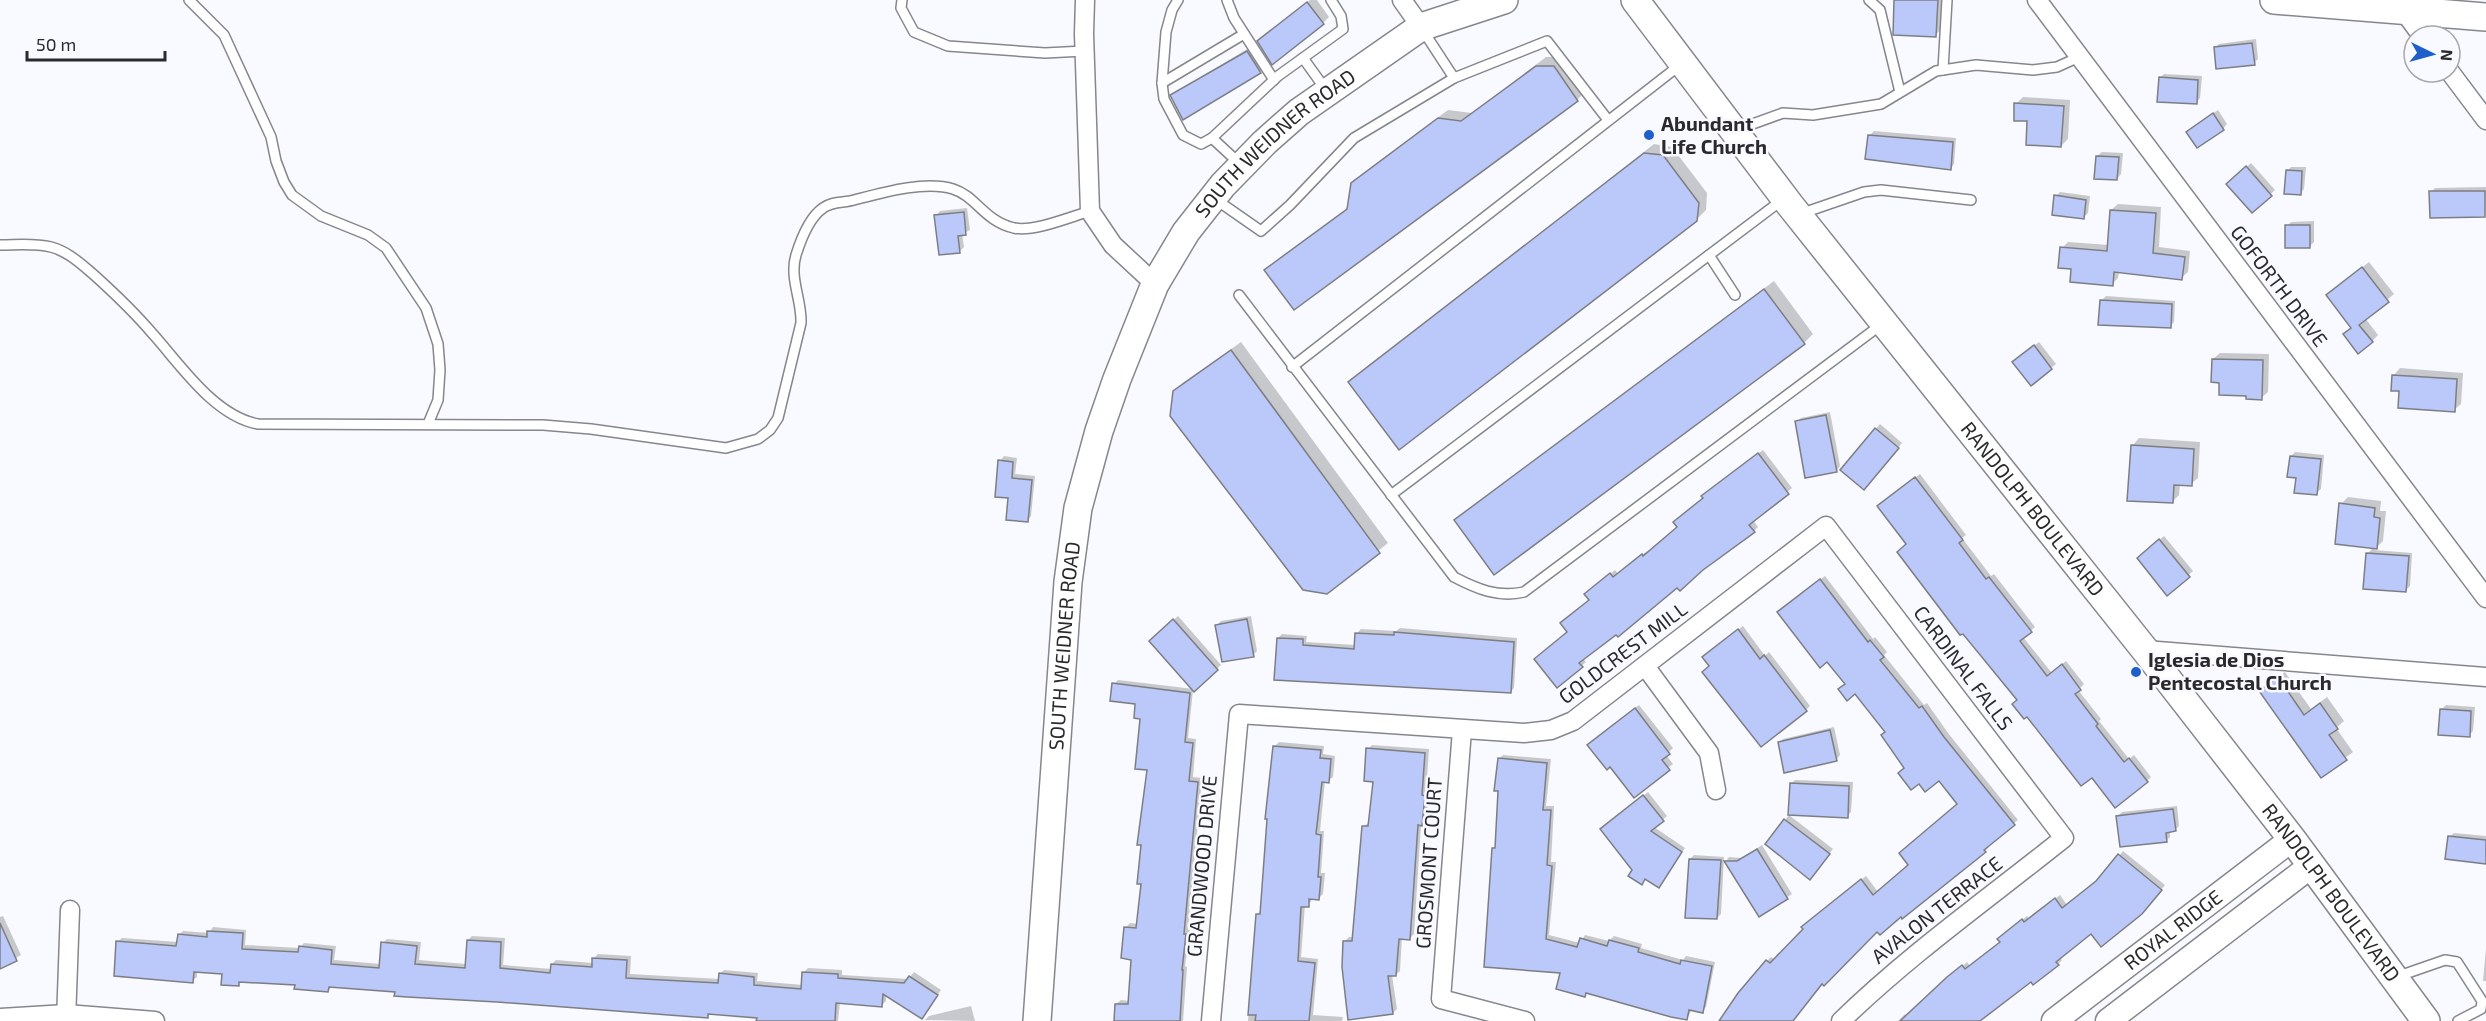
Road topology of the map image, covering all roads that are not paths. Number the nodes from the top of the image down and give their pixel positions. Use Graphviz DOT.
graph roads {
  1 [pos="189,0"];
  2 [pos="902,0"];
  3 [pos="1085,0"];
  4 [pos="1178,0"];
  5 [pos="1227,0"];
  6 [pos="1331,0"];
  7 [pos="1402,0"];
  8 [pos="1504,0"];
  9 [pos="1635,0"];
  10 [pos="1869,0"];
  11 [pos="1883,0"];
  12 [pos="1947,0"];
  13 [pos="2037,0"];
  14 [pos="2274,0"];
  15 [pos="2342,3"];
  16 [pos="1880,10"];
  17 [pos="2428,16"];
  18 [pos="2486,17"];
  19 [pos="1421,27"];
  20 [pos="1244,34"];
  21 [pos="1084,51"];
  22 [pos="2079,57"];
  23 [pos="1303,58"];
  24 [pos="1682,63"];
  25 [pos="1943,70"];
  26 [pos="1454,78"];
  27 [pos="1274,80"];
  28 [pos="1162,83"];
  29 [pos="2459,84"];
  30 [pos="1327,92"];
  31 [pos="1900,92"];
  32 [pos="1608,120"];
  33 [pos="2486,120"];
  34 [pos="1734,131"];
  35 [pos="1212,138"];
  36 [pos="1242,165"];
  37 [pos="1214,198"];
  38 [pos="1971,200"];
  39 [pos="1791,206"];
  40 [pos="1090,211"];
  41 [pos="0,245"];
  42 [pos="1709,255"];
  43 [pos="1155,284"];
  44 [pos="1239,295"];
  45 [pos="1736,295"];
  46 [pos="1884,322"];
  47 [pos="1292,366"];
  48 [pos="428,424"];
  49 [pos="1391,495"];
  50 [pos="1826,526"];
  51 [pos="2486,598"];
  52 [pos="2145,650"];
  53 [pos="1645,666"];
  54 [pos="2486,677"];
  55 [pos="1239,714"];
  56 [pos="1462,730"];
  57 [pos="1716,790"];
  58 [pos="2064,838"];
  59 [pos="2292,839"];
  60 [pos="2312,865"];
  61 [pos="70,910"];
  62 [pos="2394,978"];
  63 [pos="0,1018"];
  64 [pos="66,1018"];
  65 [pos="154,1021"];
  66 [pos="1037,1021"];
  67 [pos="1211,1021"];
  68 [pos="1525,1021"];
  69 [pos="1841,1021"];
  70 [pos="2054,1021"];
  71 [pos="2108,1021"];
  72 [pos="2426,1021"];
  73 [pos="2458,1021"];
  1 -- 48 [label="lane"];
  2 -- 21 [label="lane"];
  3 -- 21 [label="street"];
  4 -- 28 [label="lane"];
  5 -- 20 [label="lane"];
  6 -- 23 [label="lane"];
  7 -- 19 [label="street"];
  8 -- 19 [label="main road, SOUTH WEIDNER ROAD"];
  9 -- 24 [label="main road, RANDOLPH BOULEVARD"];
  10 -- 16 [label="lane"];
  11 -- 16 [label="lane"];
  12 -- 25 [label="lane"];
  13 -- 22 [label="street, GOFORTH DRIVE"];
  14 -- 15 [label="main road"];
  15 -- 17 [label="main road"];
  16 -- 31 [label="lane"];
  17 -- 18 [label="main road"];
  19 -- 26 [label="lane"];
  19 -- 30 [label="main road, SOUTH WEIDNER ROAD"];
  20 -- 27 [label="lane"];
  20 -- 28 [label="lane"];
  21 -- 40 [label="street"];
  22 -- 25 [label="lane"];
  22 -- 51 [label="street, GOFORTH DRIVE"];
  23 -- 27 [label="lane"];
  23 -- 30 [label="lane"];
  24 -- 32 [label="lane"];
  24 -- 34 [label="main road, RANDOLPH BOULEVARD"];
  25 -- 31 [label="lane"];
  26 -- 32 [label="lane"];
  26 -- 37 [label="lane"];
  27 -- 35 [label="lane"];
  28 -- 35 [label="lane"];
  29 -- 33 [label="street"];
  30 -- 36 [label="main road, SOUTH WEIDNER ROAD"];
  31 -- 34 [label="lane"];
  32 -- 47 [label="lane"];
  34 -- 39 [label="main road, RANDOLPH BOULEVARD"];
  35 -- 36 [label="lane"];
  36 -- 37 [label="main road, SOUTH WEIDNER ROAD"];
  37 -- 43 [label="main road, SOUTH WEIDNER ROAD"];
  38 -- 39 [label="lane"];
  39 -- 42 [label="lane"];
  39 -- 46 [label="main road, RANDOLPH BOULEVARD"];
  40 -- 43 [label="street"];
  40 -- 48 [label="lane"];
  41 -- 48 [label="lane"];
  42 -- 45 [label="lane"];
  42 -- 49 [label="lane"];
  43 -- 66 [label="main road, SOUTH WEIDNER ROAD"];
  44 -- 47 [label="lane"];
  46 -- 49 [label="lane"];
  46 -- 52 [label="main road, RANDOLPH BOULEVARD"];
  47 -- 49 [label="lane"];
  50 -- 53 [label="street, GOLDCREST MILL"];
  50 -- 58 [label="street, CARDINAL FALLS"];
  52 -- 54 [label="street"];
  52 -- 59 [label="main road, RANDOLPH BOULEVARD"];
  53 -- 56 [label="street, GOLDCREST MILL"];
  53 -- 57 [label="street"];
  55 -- 56 [label="street, GOLDCREST MILL"];
  55 -- 67 [label="street, GRANDWOOD DRIVE"];
  56 -- 68 [label="street, GROSMONT COURT"];
  58 -- 69 [label="street, AVALON TERRACE"];
  59 -- 60 [label="main road, RANDOLPH BOULEVARD"];
  59 -- 70 [label="street, ROYAL RIDGE"];
  60 -- 62 [label="main road, RANDOLPH BOULEVARD"];
  60 -- 71 [label="street, ROYAL RIDGE"];
  61 -- 64 [label="street"];
  62 -- 72 [label="main road, RANDOLPH BOULEVARD"];
  62 -- 73 [label="lane"];
  63 -- 64 [label="street"];
  64 -- 65 [label="street"];
}
